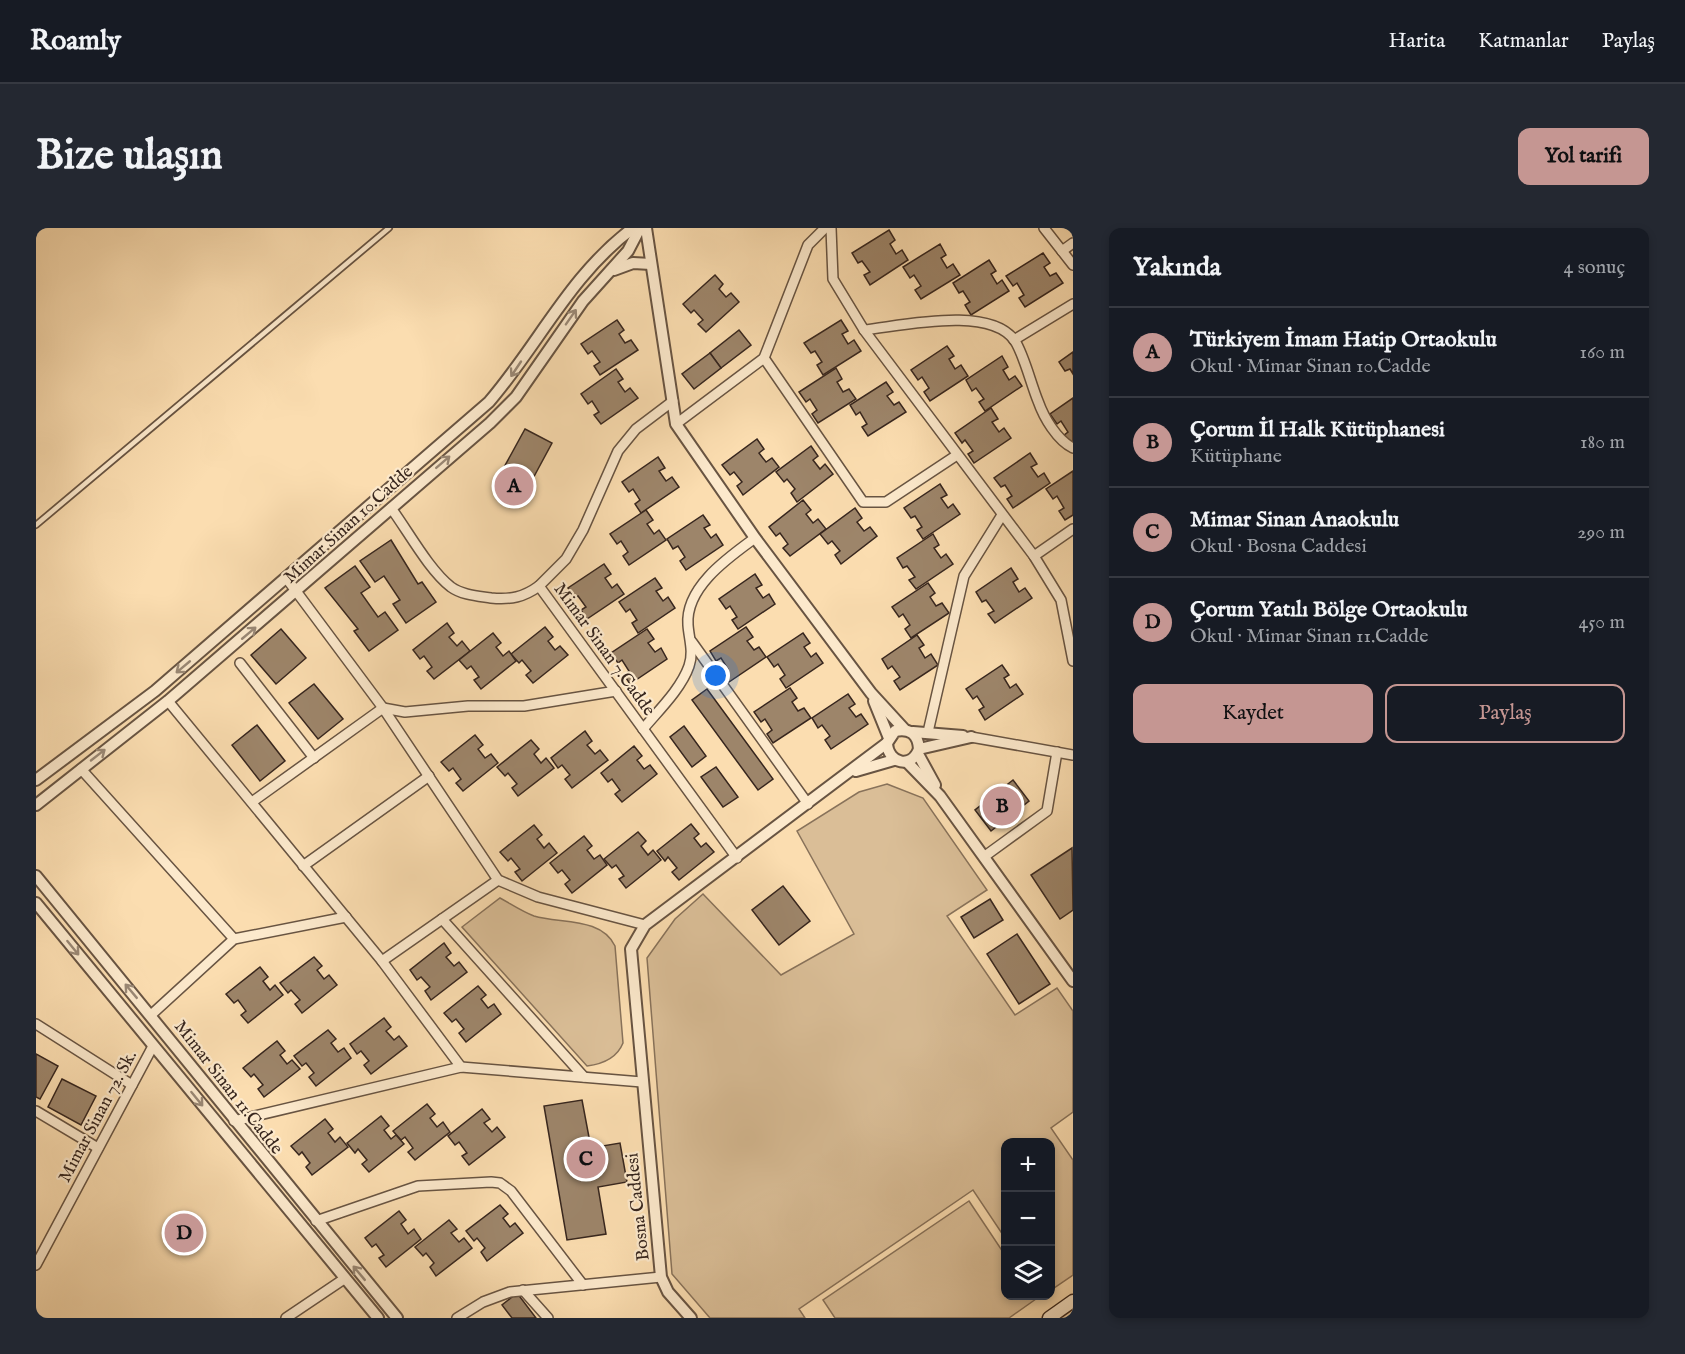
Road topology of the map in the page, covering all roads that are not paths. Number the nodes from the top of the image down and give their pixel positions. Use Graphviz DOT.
graph roads {
  1 [pos="389,228"];
  2 [pos="633,228"];
  3 [pos="640,228"];
  4 [pos="646,228"];
  5 [pos="825,228"];
  6 [pos="831,228"];
  7 [pos="1044,228"];
  8 [pos="1073,243"];
  9 [pos="1062,251"];
  10 [pos="651,264"];
  11 [pos="1073,265"];
  12 [pos="606,275"];
  13 [pos="1073,304"];
  14 [pos="864,330"];
  15 [pos="1014,340"];
  16 [pos="764,358"];
  17 [pos="673,401"];
  18 [pos="676,424"];
  19 [pos="1073,448"];
  20 [pos="957,455"];
  21 [pos="391,508"];
  22 [pos="1002,515"];
  23 [pos="36,525"];
  24 [pos="1073,529"];
  25 [pos="755,538"];
  26 [pos="1034,556"];
  27 [pos="287,579"];
  28 [pos="539,586"];
  29 [pos="297,592"];
  30 [pos="692,642"];
  31 [pos="1073,662"];
  32 [pos="240,663"];
  33 [pos="616,691"];
  34 [pos="871,693"];
  35 [pos="168,701"];
  36 [pos="383,708"];
  37 [pos="643,729"];
  38 [pos="908,731"];
  39 [pos="927,732"];
  40 [pos="971,737"];
  41 [pos="888,740"];
  42 [pos="919,751"];
  43 [pos="1058,752"];
  44 [pos="1073,754"];
  45 [pos="314,758"];
  46 [pos="894,760"];
  47 [pos="907,762"];
  48 [pos="81,769"];
  49 [pos="850,773"];
  50 [pos="429,776"];
  51 [pos="36,780"];
  52 [pos="940,796"];
  53 [pos="252,802"];
  54 [pos="808,804"];
  55 [pos="36,805"];
  56 [pos="985,856"];
  57 [pos="737,858"];
  58 [pos="303,866"];
  59 [pos="36,876"];
  60 [pos="498,880"];
  61 [pos="36,903"];
  62 [pos="346,917"];
  63 [pos="442,919"];
  64 [pos="645,925"];
  65 [pos="234,939"];
  66 [pos="382,961"];
  67 [pos="1073,981"];
  68 [pos="151,1015"];
  69 [pos="36,1023"];
  70 [pos="153,1046"];
  71 [pos="461,1066"];
  72 [pos="584,1077"];
  73 [pos="642,1082"];
  74 [pos="132,1085"];
  75 [pos="36,1111"];
  76 [pos="234,1121"];
  77 [pos="98,1148"];
  78 [pos="316,1221"];
  79 [pos="36,1265"];
  80 [pos="661,1277"];
  81 [pos="344,1279"];
  82 [pos="584,1285"];
  83 [pos="523,1290"];
  84 [pos="1073,1301"];
  85 [pos="470,1310"];
  86 [pos="286,1318"];
  87 [pos="378,1318"];
  88 [pos="397,1318"];
  89 [pos="457,1318"];
  90 [pos="477,1318"];
  91 [pos="548,1318"];
  92 [pos="691,1318"];
  93 [pos="1048,1318"];
  1 -- 23 [label="lane"];
  2 -- 27 [label="street, Mimar Sinan 10.Cadde, one-way"];
  3 -- 12 [label="street, Mimar Sinan 10.Cadde"];
  4 -- 10 [label="street"];
  5 -- 16 [label="street"];
  6 -- 14 [label="street"];
  7 -- 9 [label="street"];
  8 -- 9 [label="street"];
  9 -- 11 [label="street"];
  10 -- 12 [label="street"];
  10 -- 17 [label="street"];
  21 -- 12 [label="street, Mimar Sinan 10.Cadde, one-way"];
  13 -- 15 [label="street"];
  14 -- 15 [label="street"];
  14 -- 20 [label="street"];
  15 -- 19 [label="street"];
  16 -- 18 [label="street"];
  16 -- 20 [label="street"];
  17 -- 18 [label="street"];
  17 -- 28 [label="street"];
  18 -- 25 [label="street"];
  20 -- 22 [label="street"];
  21 -- 28 [label="street, Mimar Sinan 7.Cadde"];
  21 -- 29 [label="street, Mimar Sinan 10.Cadde"];
  22 -- 26 [label="street"];
  22 -- 39 [label="street"];
  24 -- 26 [label="street"];
  25 -- 30 [label="street"];
  25 -- 34 [label="street"];
  26 -- 31 [label="street"];
  27 -- 29 [label="street"];
  27 -- 51 [label="street, Mimar Sinan 10.Cadde, one-way"];
  28 -- 33 [label="street, Mimar Sinan 7.Cadde"];
  35 -- 29 [label="street, Mimar Sinan 10.Cadde, one-way"];
  29 -- 36 [label="street"];
  30 -- 37 [label="street"];
  30 -- 54 [label="street"];
  32 -- 45 [label="street"];
  33 -- 36 [label="street"];
  33 -- 37 [label="street, Mimar Sinan 7.Cadde"];
  34 -- 38 [label="street"];
  34 -- 41 [label="street"];
  48 -- 35 [label="street, Mimar Sinan 10.Cadde, one-way"];
  35 -- 53 [label="street"];
  36 -- 45 [label="street"];
  36 -- 50 [label="street"];
  37 -- 57 [label="street, Mimar Sinan 7.Cadde"];
  38 -- 39 [label="street"];
  38 -- 41 [label="street"];
  38 -- 42 [label="street"];
  39 -- 40 [label="street"];
  40 -- 42 [label="street"];
  40 -- 43 [label="street"];
  41 -- 46 [label="street"];
  41 -- 49 [label="street"];
  42 -- 47 [label="street"];
  42 -- 52 [label="street"];
  43 -- 44 [label="street"];
  43 -- 56 [label="street"];
  45 -- 53 [label="street"];
  46 -- 47 [label="street"];
  46 -- 49 [label="street"];
  47 -- 52 [label="street"];
  48 -- 55 [label="street, Mimar Sinan 10.Cadde"];
  48 -- 65 [label="street"];
  49 -- 54 [label="street"];
  50 -- 58 [label="street"];
  50 -- 60 [label="street"];
  52 -- 56 [label="street"];
  53 -- 58 [label="street"];
  54 -- 57 [label="street"];
  56 -- 67 [label="street"];
  57 -- 64 [label="street"];
  58 -- 62 [label="street"];
  68 -- 59 [label="street, Mimar Sinan 11.Cadde, one-way"];
  60 -- 63 [label="street"];
  60 -- 64 [label="street"];
  61 -- 70 [label="street, Mimar Sinan 11.Cadde, one-way"];
  62 -- 65 [label="street"];
  62 -- 66 [label="street"];
  63 -- 66 [label="street"];
  63 -- 72 [label="street"];
  64 -- 73 [label="street, Bosna Caddesi"];
  65 -- 68 [label="street"];
  66 -- 71 [label="street"];
  68 -- 76 [label="street, Mimar Sinan 11.Cadde"];
  69 -- 74 [label="street"];
  70 -- 74 [label="street, Mimar Sinan 72. Sk."];
  70 -- 81 [label="street, Mimar Sinan 11.Cadde, one-way"];
  71 -- 72 [label="street"];
  71 -- 76 [label="street"];
  72 -- 73 [label="street"];
  73 -- 80 [label="street, Bosna Caddesi"];
  74 -- 77 [label="street, Mimar Sinan 72. Sk."];
  75 -- 77 [label="street"];
  76 -- 78 [label="street, Mimar Sinan 11.Cadde"];
  77 -- 79 [label="street, Mimar Sinan 72. Sk."];
  78 -- 82 [label="street"];
  88 -- 78 [label="street, Mimar Sinan 11.Cadde, one-way"];
  80 -- 82 [label="street"];
  80 -- 92 [label="street, Bosna Caddesi"];
  81 -- 86 [label="street"];
  81 -- 87 [label="street, Mimar Sinan 11.Cadde"];
  82 -- 83 [label="street"];
  83 -- 85 [label="street"];
  83 -- 91 [label="street"];
  84 -- 93 [label="main road"];
  85 -- 89 [label="street"];
  85 -- 90 [label="street"];
}
